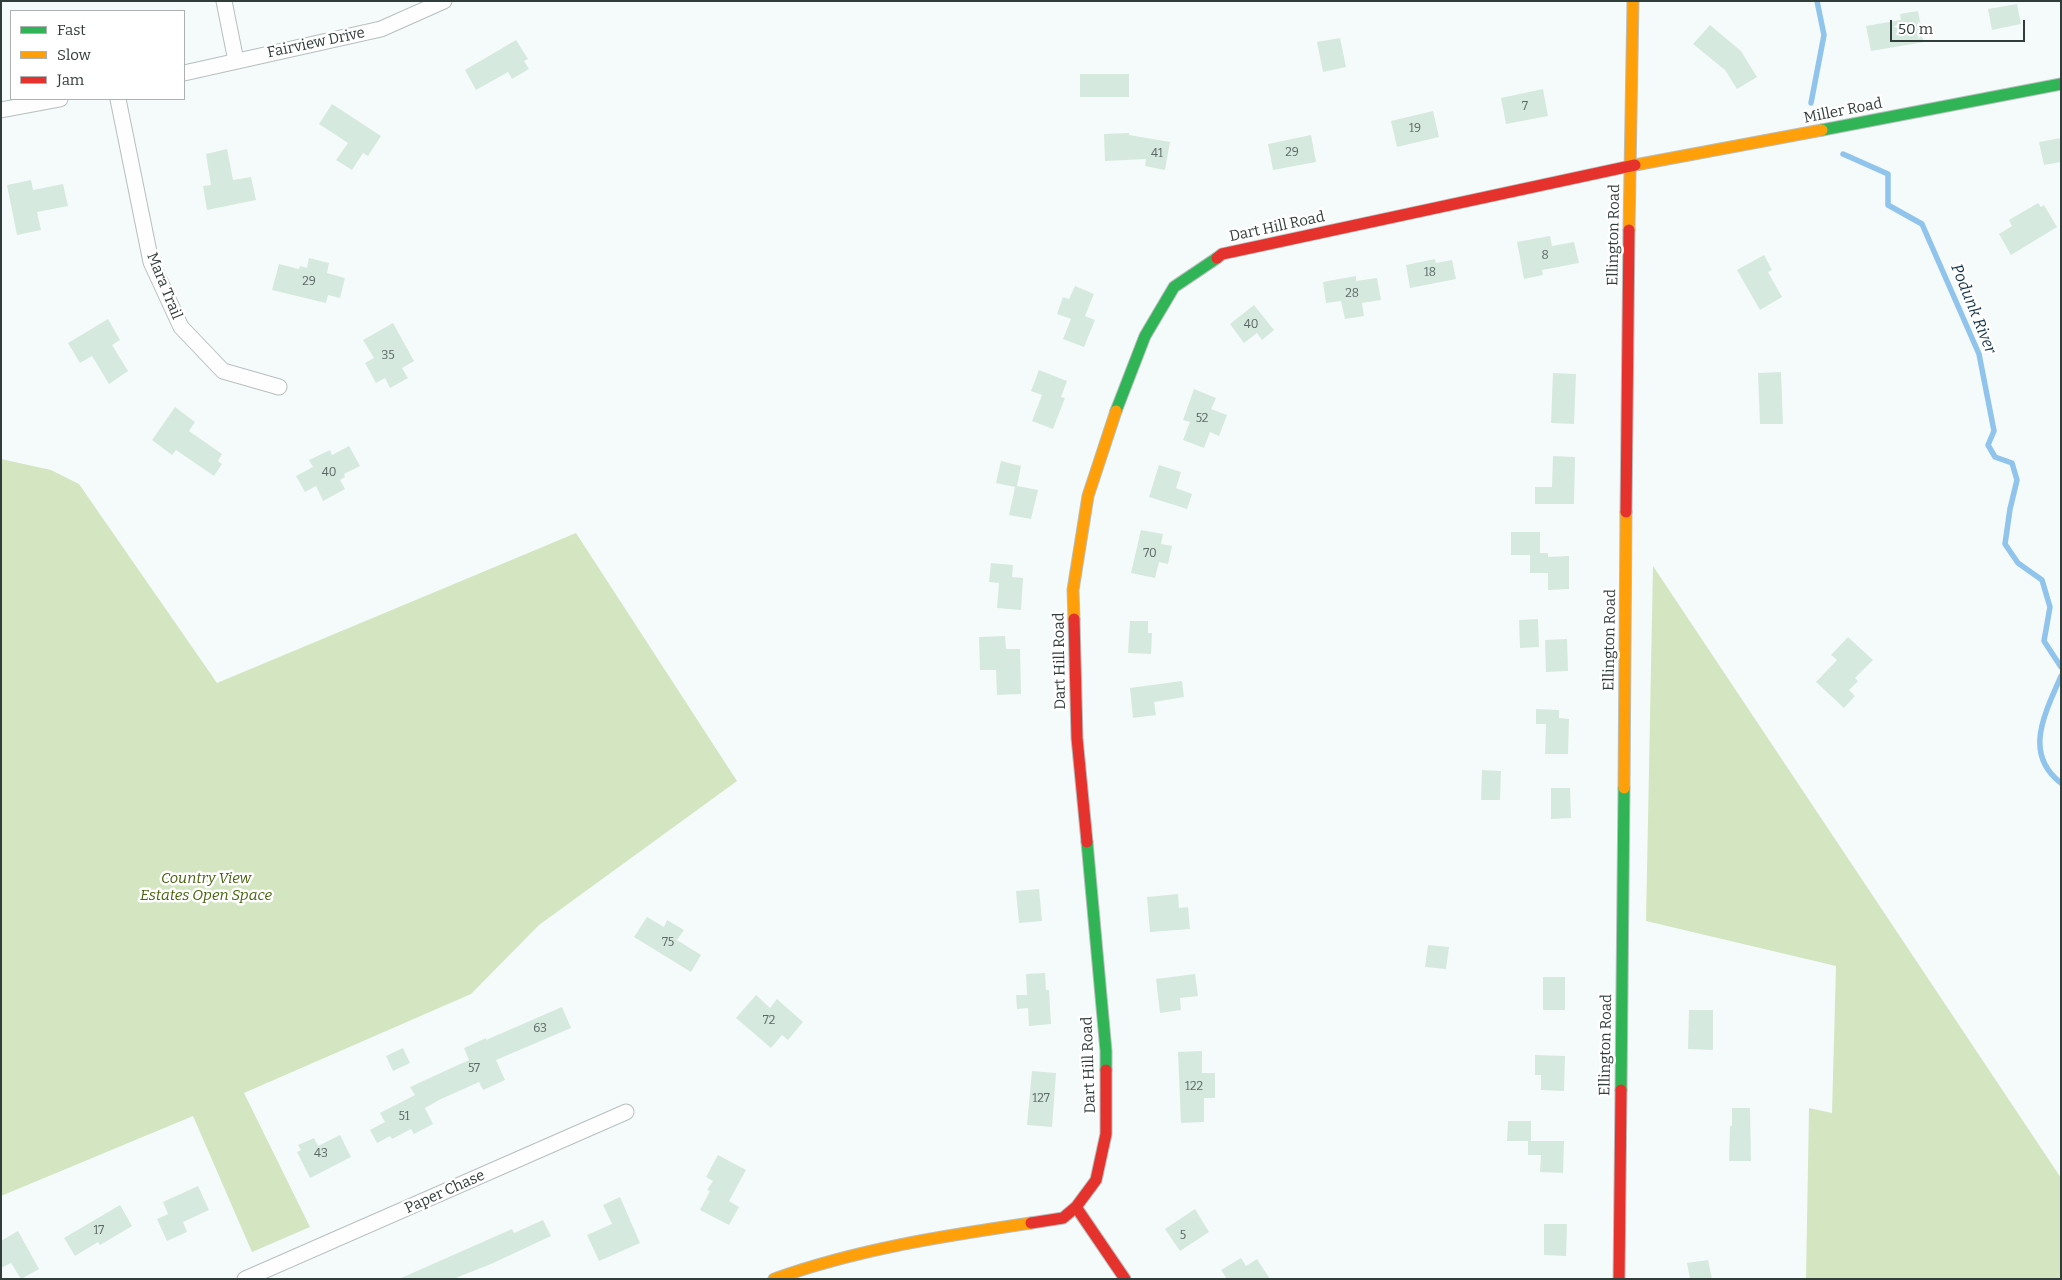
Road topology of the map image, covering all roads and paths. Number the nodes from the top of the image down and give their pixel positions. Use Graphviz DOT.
graph roads {
  1 [pos="224,1"];
  2 [pos="444,1"];
  3 [pos="1633,1"];
  4 [pos="236,60"];
  5 [pos="185,72"];
  6 [pos="2061,84"];
  7 [pos="55,100"];
  8 [pos="118,100"];
  9 [pos="1,110"];
  10 [pos="1631,167"];
  11 [pos="278,387"];
  12 [pos="626,1112"];
  13 [pos="1076,1207"];
  14 [pos="266,1275"];
  15 [pos="245,1279"];
  16 [pos="774,1279"];
  17 [pos="1125,1279"];
  18 [pos="1619,1279"];
  1 -- 4 [label="street"];
  2 -- 4 [label="street, Fairview Drive"];
  3 -- 10 [label="street, Ellington Road"];
  4 -- 5 [label="street, Fairview Drive"];
  6 -- 10 [label="street, Miller Road"];
  7 -- 9 [label="street"];
  8 -- 11 [label="street, Mara Trail"];
  10 -- 13 [label="street, Dart Hill Road"];
  10 -- 18 [label="street, Ellington Road"];
  12 -- 14 [label="street, Paper Chase"];
  13 -- 16 [label="street, Dart Hill Road"];
  13 -- 17 [label="street"];
  14 -- 15 [label="street, Paper Chase"];
}
